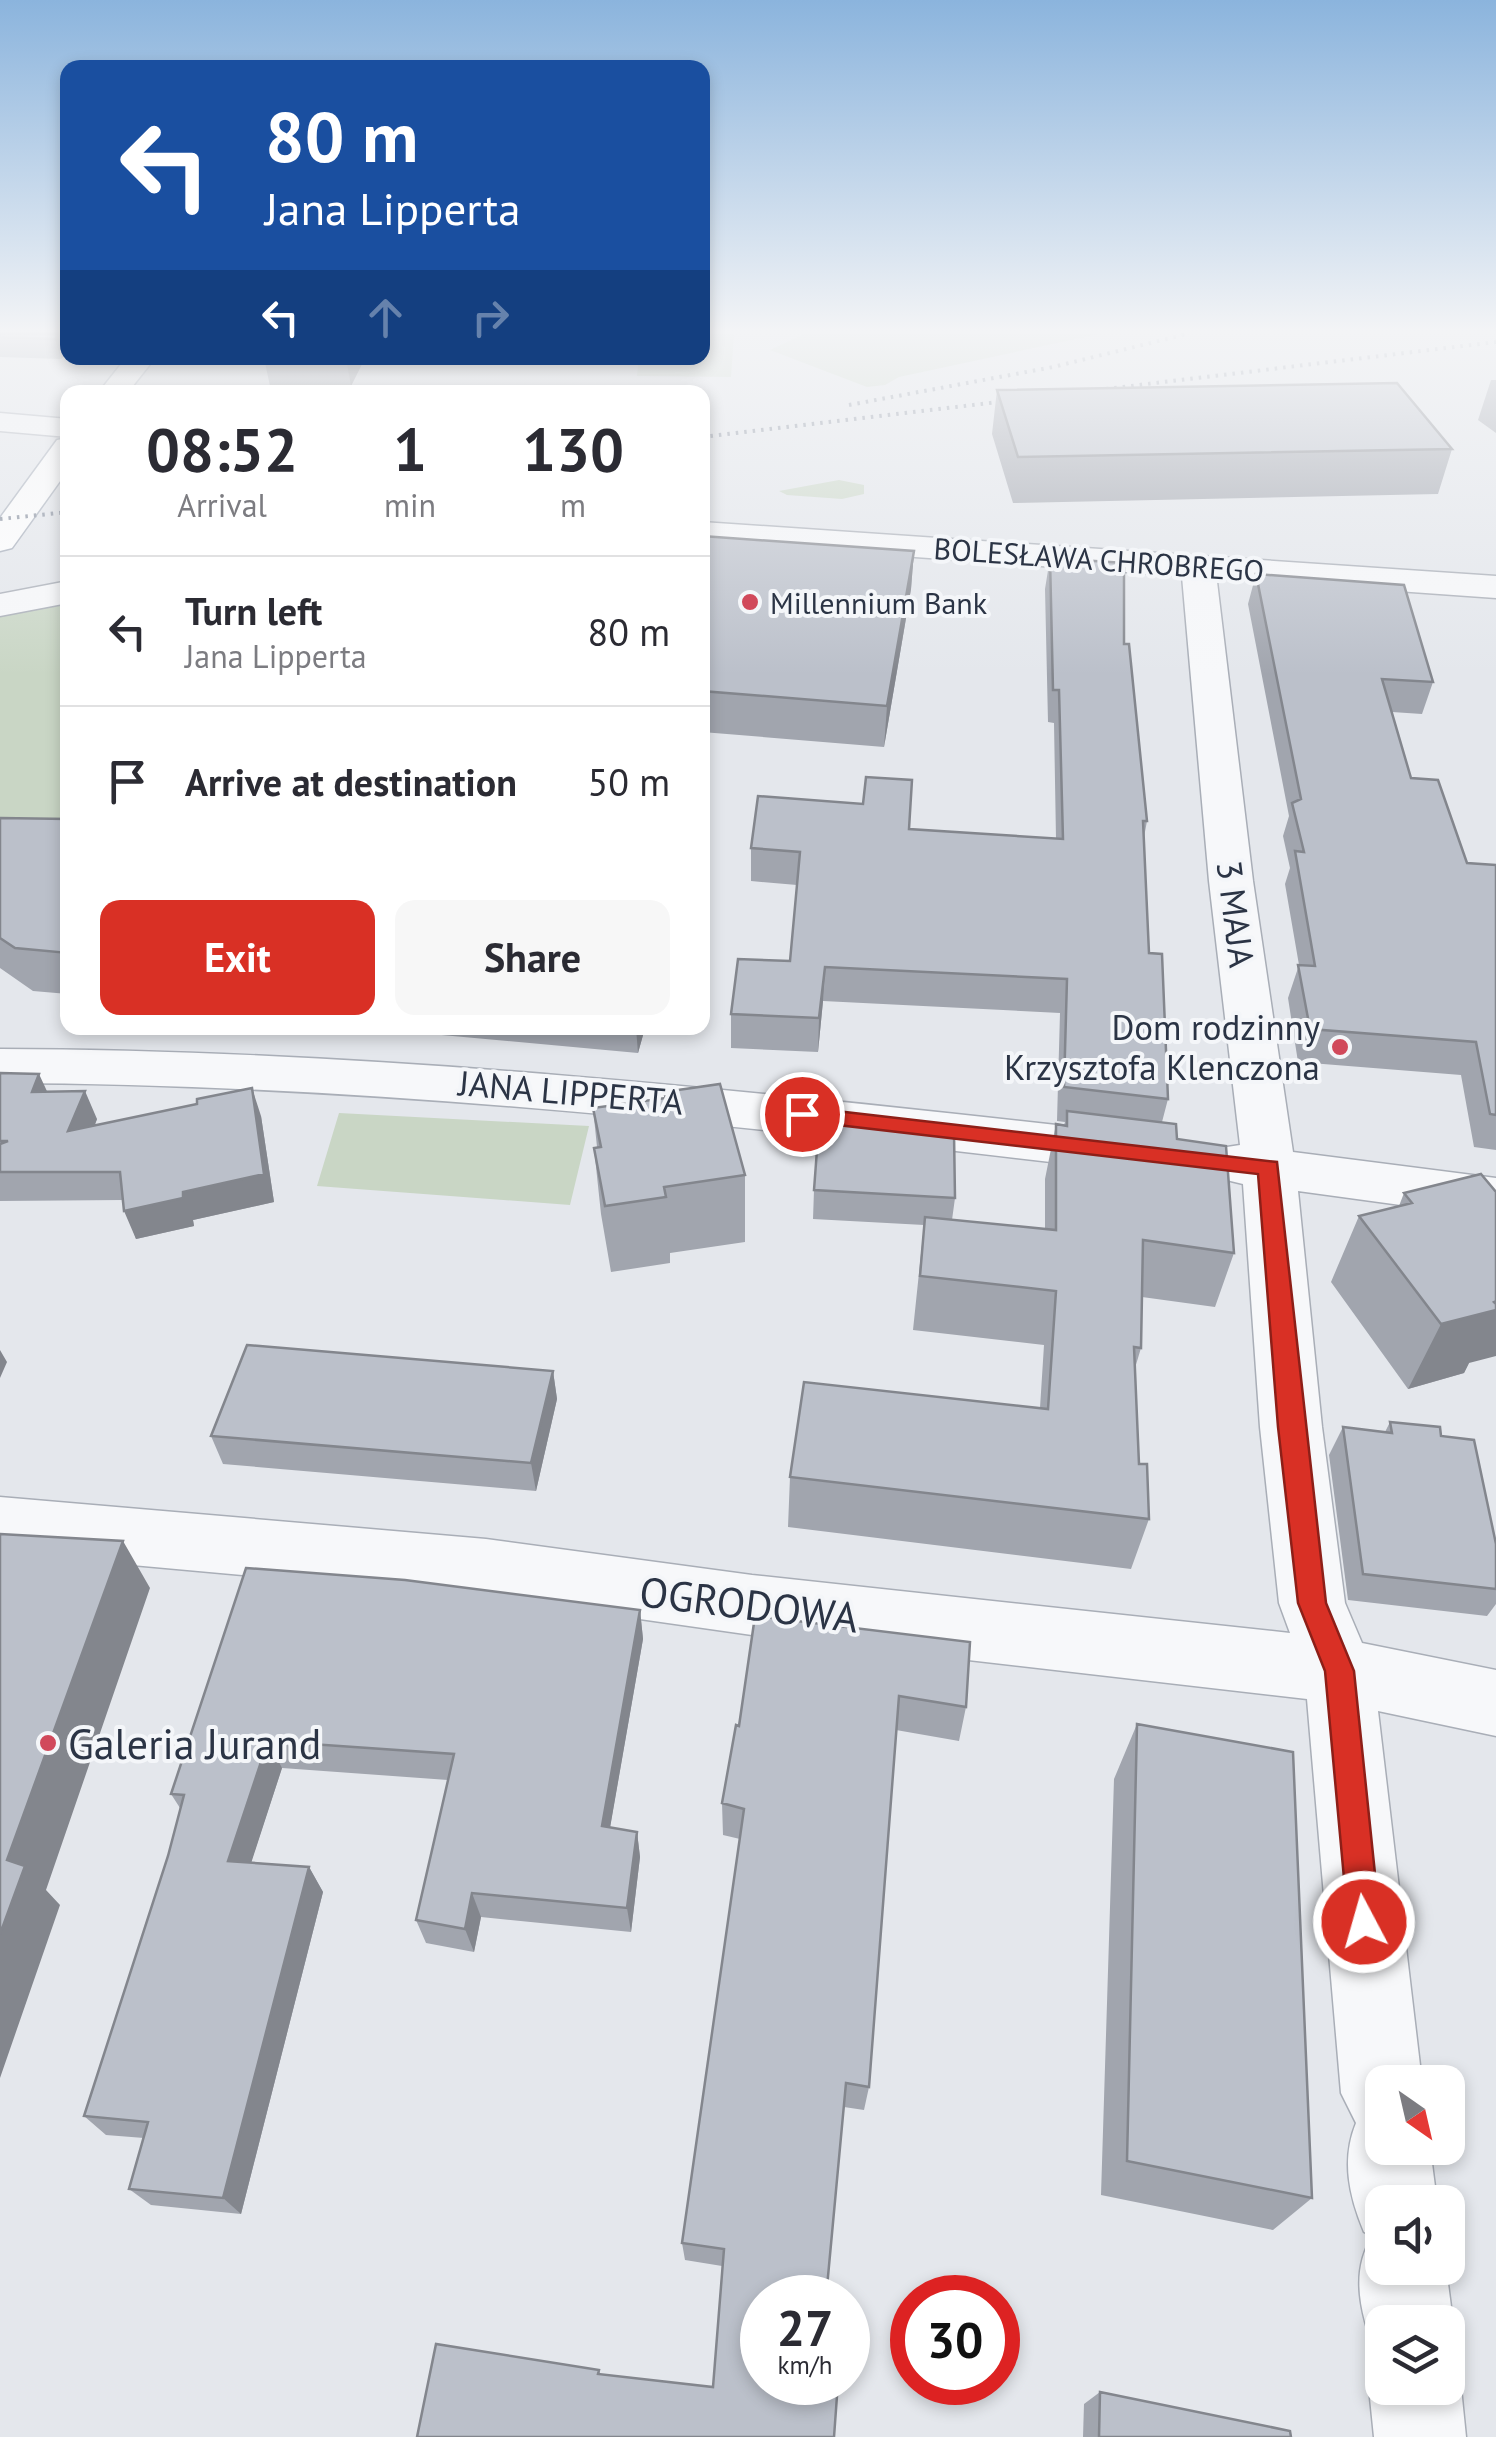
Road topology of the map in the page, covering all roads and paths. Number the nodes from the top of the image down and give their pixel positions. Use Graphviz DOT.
graph roads {
  1 [pos="60,458"];
  2 [pos="710,533"];
  3 [pos="0,541"];
  4 [pos="1198,565"];
  5 [pos="1496,587"];
  6 [pos="60,594"];
  7 [pos="0,605"];
  8 [pos="0,1066"];
  9 [pos="1269,1167"];
  10 [pos="1496,1198"];
  11 [pos="0,1525"];
  12 [pos="1339,1671"];
  13 [pos="1496,1703"];
  14 [pos="1379,2065"];
  15 [pos="1417,2405"];
  16 [pos="1420,2437"];
  1 -- 3 [label="main road"];
  2 -- 4 [label="street, BOLESŁAWA CHROBREGO"];
  4 -- 5 [label="street, BOLESŁAWA CHROBREGO"];
  4 -- 9 [label="street, 3 MAJA"];
  6 -- 7 [label="street"];
  8 -- 9 [label="street, JANA LIPPERTA"];
  9 -- 10 [label="street, JANA LIPPERTA"];
  9 -- 12 [label="street, 3 MAJA"];
  11 -- 12 [label="street, OGRODOWA"];
  12 -- 13 [label="street, OGRODOWA"];
  12 -- 14 [label="street, 3 MAJA"];
  15 -- 16 [label="street"];
}
